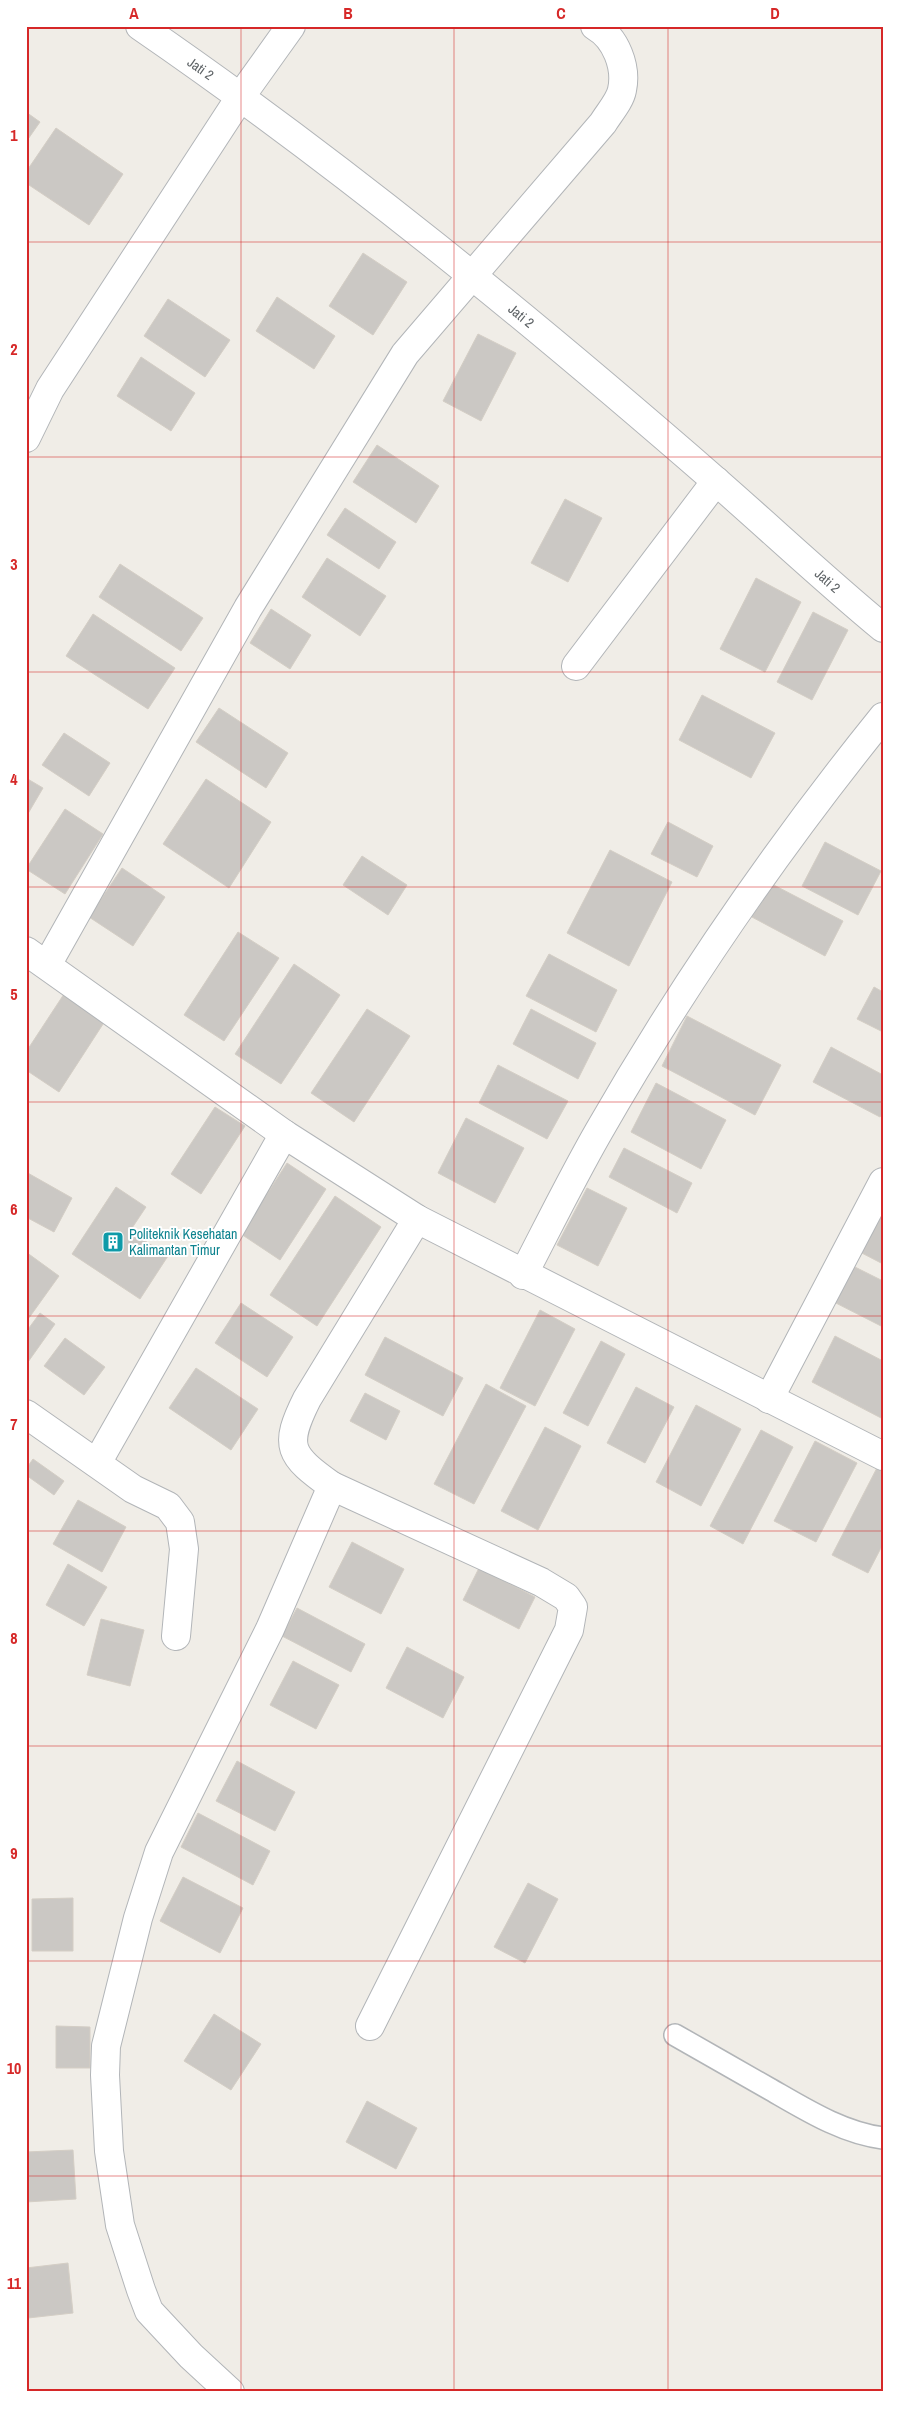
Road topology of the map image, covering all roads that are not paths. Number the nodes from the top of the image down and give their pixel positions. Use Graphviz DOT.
graph roads {
  1 [pos="140,26"];
  2 [pos="291,26"];
  3 [pos="595,26"];
  4 [pos="241,96"];
  5 [pos="472,276"];
  6 [pos="26,438"];
  7 [pos="716,481"];
  8 [pos="883,628"];
  9 [pos="576,666"];
  10 [pos="883,717"];
  11 [pos="36,958"];
  12 [pos="284,1134"];
  13 [pos="883,1182"];
  14 [pos="417,1219"];
  15 [pos="523,1275"];
  16 [pos="769,1399"];
  17 [pos="26,1414"];
  18 [pos="883,1456"];
  19 [pos="97,1463"];
  20 [pos="332,1486"];
  21 [pos="176,1636"];
  22 [pos="370,2026"];
  23 [pos="675,2035"];
  24 [pos="883,2138"];
  25 [pos="230,2392"];
  1 -- 4 [label="street, Jati 2"];
  2 -- 4 [label="street"];
  3 -- 5 [label="street"];
  4 -- 5 [label="street, Jati 2"];
  4 -- 6 [label="street"];
  5 -- 7 [label="street, Jati 2"];
  5 -- 11 [label="street"];
  7 -- 8 [label="street, Jati 2"];
  7 -- 9 [label="street"];
  10 -- 15 [label="street"];
  11 -- 12 [label="street"];
  12 -- 14 [label="street"];
  12 -- 19 [label="street"];
  13 -- 16 [label="street"];
  14 -- 15 [label="street"];
  14 -- 20 [label="street"];
  15 -- 16 [label="street"];
  16 -- 18 [label="street"];
  17 -- 19 [label="street"];
  19 -- 21 [label="street"];
  20 -- 22 [label="street"];
  20 -- 25 [label="street"];
  23 -- 24 [label="lane"];
}
